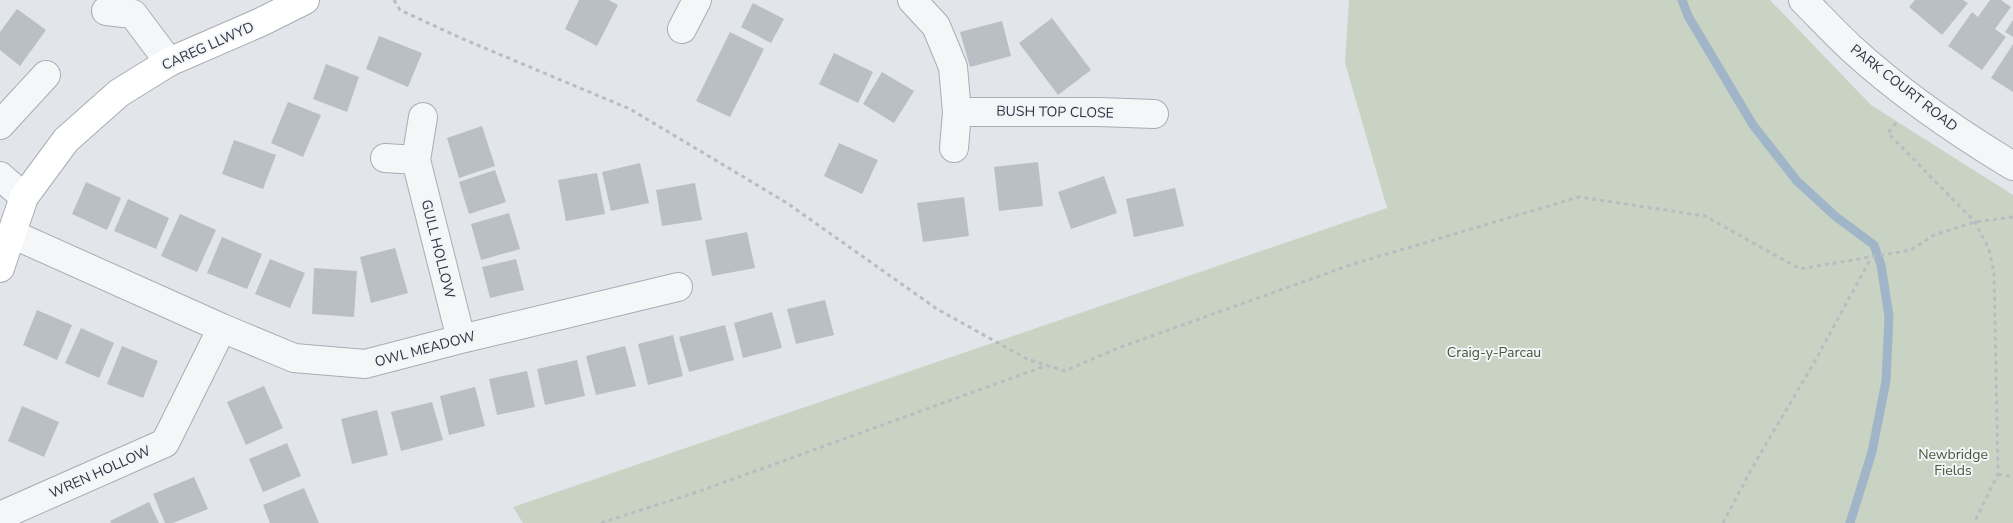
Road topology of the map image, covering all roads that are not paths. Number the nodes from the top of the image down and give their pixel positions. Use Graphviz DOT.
graph roads {
  1 [pos="305,0"];
  2 [pos="697,0"];
  3 [pos="912,0"];
  4 [pos="1803,0"];
  5 [pos="106,11"];
  6 [pos="682,29"];
  7 [pos="169,62"];
  8 [pos="46,75"];
  9 [pos="957,112"];
  10 [pos="1154,114"];
  11 [pos="423,117"];
  12 [pos="0,125"];
  13 [pos="954,148"];
  14 [pos="385,158"];
  15 [pos="416,160"];
  16 [pos="2013,166"];
  17 [pos="0,176"];
  18 [pos="24,197"];
  19 [pos="12,234"];
  20 [pos="0,268"];
  21 [pos="678,287"];
  22 [pos="222,328"];
  23 [pos="461,339"];
  24 [pos="0,516"];
  1 -- 7 [label="street, CAREG LLWYD"];
  2 -- 6 [label="street"];
  3 -- 9 [label="street"];
  4 -- 16 [label="street, PARK COURT ROAD"];
  5 -- 7 [label="street"];
  7 -- 18 [label="street, CAREG LLWYD"];
  8 -- 12 [label="street"];
  9 -- 10 [label="street, BUSH TOP CLOSE"];
  9 -- 13 [label="street"];
  11 -- 15 [label="street, GULL HOLLOW"];
  14 -- 15 [label="street"];
  15 -- 23 [label="street, GULL HOLLOW"];
  17 -- 18 [label="street"];
  18 -- 19 [label="street, CAREG LLWYD"];
  19 -- 20 [label="street, CAREG LLWYD"];
  19 -- 22 [label="street, OWL MEADOW"];
  21 -- 23 [label="street, OWL MEADOW"];
  22 -- 23 [label="street, OWL MEADOW"];
  22 -- 24 [label="street, WREN HOLLOW"];
}
